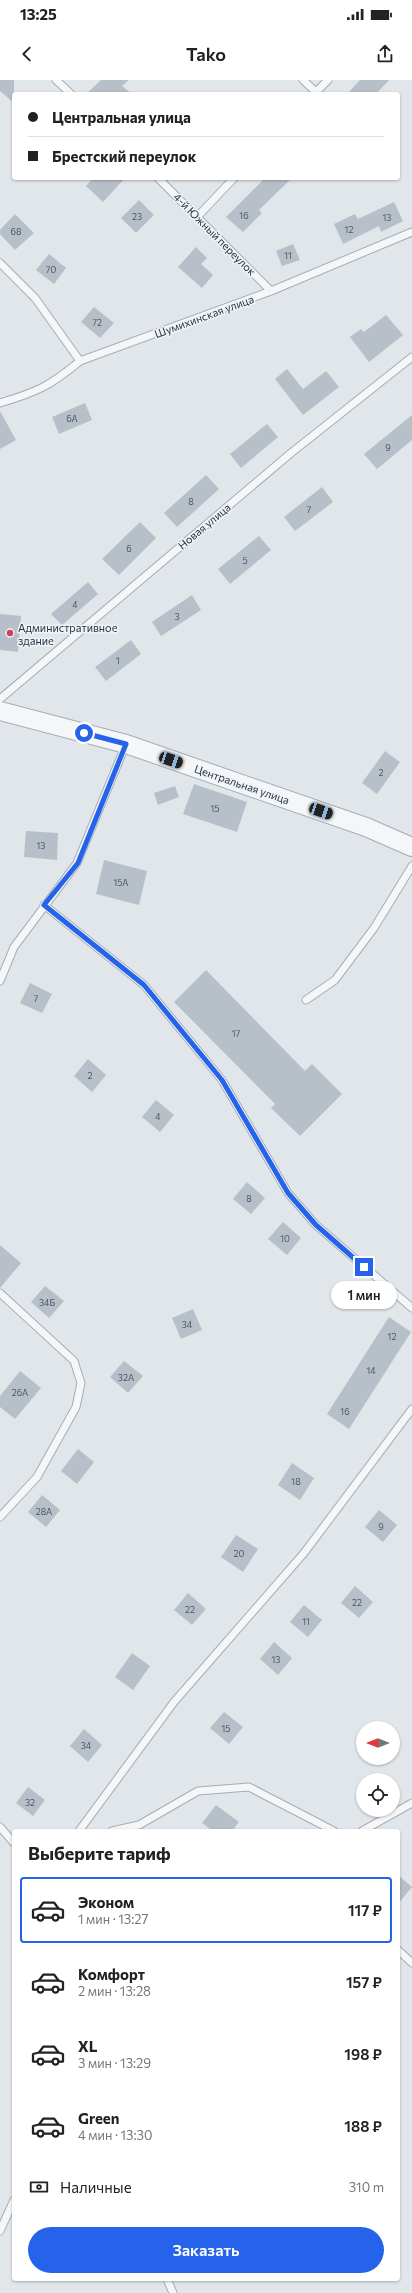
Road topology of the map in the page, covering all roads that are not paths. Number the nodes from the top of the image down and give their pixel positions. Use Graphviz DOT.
graph roads {
  1 [pos="56,80"];
  2 [pos="303,80"];
  3 [pos="328,80"];
  4 [pos="68,92"];
  5 [pos="314,92"];
  6 [pos="316,92"];
  7 [pos="160,180"];
  8 [pos="232,180"];
  9 [pos="198,216"];
  10 [pos="412,232"];
  11 [pos="0,263"];
  12 [pos="271,291"];
  13 [pos="412,357"];
  14 [pos="80,361"];
  15 [pos="0,403"];
  16 [pos="0,700"];
  17 [pos="0,711"];
  18 [pos="126,744"];
  19 [pos="412,847"];
  20 [pos="412,866"];
  21 [pos="44,905"];
  22 [pos="0,981"];
  23 [pos="306,1000"];
  24 [pos="0,1293"];
  25 [pos="412,1308"];
  26 [pos="412,1409"];
  27 [pos="0,1517"];
  28 [pos="412,1803"];
  29 [pos="0,1827"];
  30 [pos="80,1829"];
  31 [pos="121,1829"];
  32 [pos="330,1829"];
  33 [pos="366,1829"];
  34 [pos="12,1841"];
  35 [pos="400,1952"];
  36 [pos="412,1963"];
  37 [pos="12,2204"];
  38 [pos="0,2231"];
  39 [pos="168,2281"];
  40 [pos="173,2293"];
  1 -- 4 [label="lane"];
  2 -- 5 [label="lane"];
  3 -- 6 [label="lane"];
  7 -- 9 [label="lane, 4-й Южный переулок"];
  8 -- 9 [label="lane"];
  9 -- 12 [label="lane, 4-й Южный переулок"];
  10 -- 12 [label="lane, Шумихинская улица"];
  11 -- 14 [label="lane"];
  12 -- 14 [label="lane, Шумихинская улица"];
  13 -- 16 [label="lane, Новая улица"];
  14 -- 15 [label="lane, Шумихинская улица"];
  17 -- 18 [label="street, Центральная улица"];
  18 -- 19 [label="street, Центральная улица"];
  18 -- 21 [label="lane"];
  20 -- 23 [label="lane"];
  21 -- 22 [label="lane"];
  21 -- 25 [label="lane"];
  24 -- 27 [label="lane"];
  26 -- 30 [label="lane"];
  28 -- 33 [label="lane"];
  29 -- 34 [label="lane"];
  31 -- 32 [label="lane"];
  35 -- 36 [label="lane"];
  37 -- 38 [label="lane"];
  39 -- 40 [label="lane"];
}
